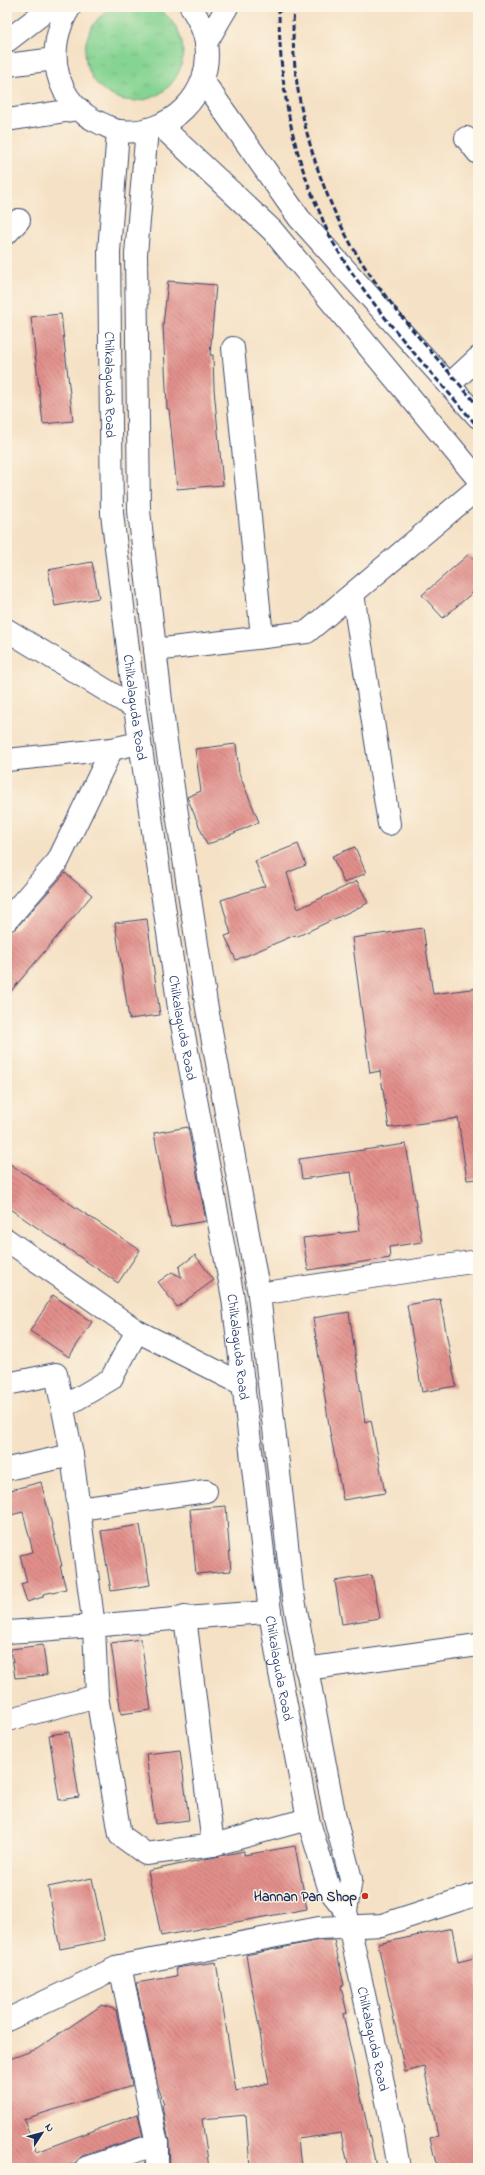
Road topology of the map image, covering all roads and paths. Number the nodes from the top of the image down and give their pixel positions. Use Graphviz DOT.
graph roads {
  1 [pos="51,7"];
  2 [pos="70,7"];
  3 [pos="191,7"];
  4 [pos="227,7"];
  5 [pos="7,40"];
  6 [pos="206,43"];
  7 [pos="55,59"];
  8 [pos="7,65"];
  9 [pos="203,81"];
  10 [pos="79,109"];
  11 [pos="7,120"];
  12 [pos="154,128"];
  13 [pos="118,131"];
  14 [pos="233,348"];
  15 [pos="478,358"];
  16 [pos="450,384"];
  17 [pos="478,417"];
  18 [pos="478,479"];
  19 [pos="478,488"];
  20 [pos="353,594"];
  21 [pos="7,630"];
  22 [pos="262,638"];
  23 [pos="155,650"];
  24 [pos="134,708"];
  25 [pos="139,742"];
  26 [pos="112,749"];
  27 [pos="7,760"];
  28 [pos="389,824"];
  29 [pos="7,920"];
  30 [pos="7,1240"];
  31 [pos="478,1261"];
  32 [pos="259,1294"];
  33 [pos="137,1331"];
  34 [pos="7,1384"];
  35 [pos="244,1385"];
  36 [pos="63,1407"];
  37 [pos="72,1455"];
  38 [pos="7,1469"];
  39 [pos="206,1491"];
  40 [pos="79,1509"];
  41 [pos="270,1612"];
  42 [pos="185,1617"];
  43 [pos="94,1627"];
  44 [pos="7,1632"];
  45 [pos="478,1645"];
  46 [pos="306,1669"];
  47 [pos="97,1696"];
  48 [pos="7,1720"];
  49 [pos="308,1819"];
  50 [pos="213,1845"];
  51 [pos="478,1894"];
  52 [pos="348,1919"];
  53 [pos="120,1966"];
  54 [pos="7,2020"];
  55 [pos="156,2144"];
  56 [pos="86,2168"];
  57 [pos="157,2168"];
  58 [pos="399,2168"];
  1 -- 5 [label="main road"];
  2 -- 7 [label="main road"];
  3 -- 6 [label="main road"];
  4 -- 6 [label="main road"];
  6 -- 9 [label="main road"];
  7 -- 8 [label="main road"];
  7 -- 10 [label="main road"];
  9 -- 12 [label="main road"];
  9 -- 16 [label="main road"];
  10 -- 11 [label="main road"];
  10 -- 13 [label="main road"];
  12 -- 13 [label="main road"];
  12 -- 18 [label="main road"];
  12 -- 23 [label="main road, Chilkalaguda Road"];
  13 -- 24 [label="main road, Chilkalaguda Road"];
  14 -- 22 [label="main road"];
  15 -- 16 [label="main road"];
  16 -- 17 [label="main road"];
  19 -- 20 [label="main road"];
  20 -- 22 [label="main road"];
  20 -- 28 [label="main road"];
  21 -- 24 [label="main road"];
  22 -- 23 [label="main road"];
  23 -- 32 [label="main road, Chilkalaguda Road"];
  24 -- 25 [label="main road, Chilkalaguda Road"];
  25 -- 26 [label="main road"];
  25 -- 35 [label="main road, Chilkalaguda Road"];
  26 -- 27 [label="main road"];
  26 -- 29 [label="main road"];
  30 -- 33 [label="main road"];
  31 -- 32 [label="main road"];
  32 -- 46 [label="main road, Chilkalaguda Road"];
  33 -- 35 [label="main road"];
  33 -- 36 [label="main road"];
  34 -- 36 [label="main road"];
  35 -- 41 [label="main road, Chilkalaguda Road"];
  36 -- 37 [label="main road"];
  37 -- 38 [label="main road"];
  37 -- 40 [label="main road"];
  39 -- 40 [label="main road"];
  40 -- 43 [label="main road"];
  41 -- 42 [label="main road"];
  41 -- 49 [label="main road, Chilkalaguda Road"];
  42 -- 43 [label="main road"];
  42 -- 50 [label="main road"];
  43 -- 44 [label="main road"];
  43 -- 47 [label="main road"];
  45 -- 46 [label="main road"];
  46 -- 52 [label="main road, Chilkalaguda Road"];
  47 -- 48 [label="main road"];
  47 -- 50 [label="main road"];
  49 -- 50 [label="main road"];
  49 -- 52 [label="main road, Chilkalaguda Road"];
  51 -- 52 [label="main road"];
  52 -- 53 [label="main road"];
  52 -- 58 [label="main road, Chilkalaguda Road"];
  53 -- 54 [label="main road"];
  53 -- 55 [label="main road"];
  55 -- 56 [label="main road"];
  55 -- 57 [label="main road"];
}
